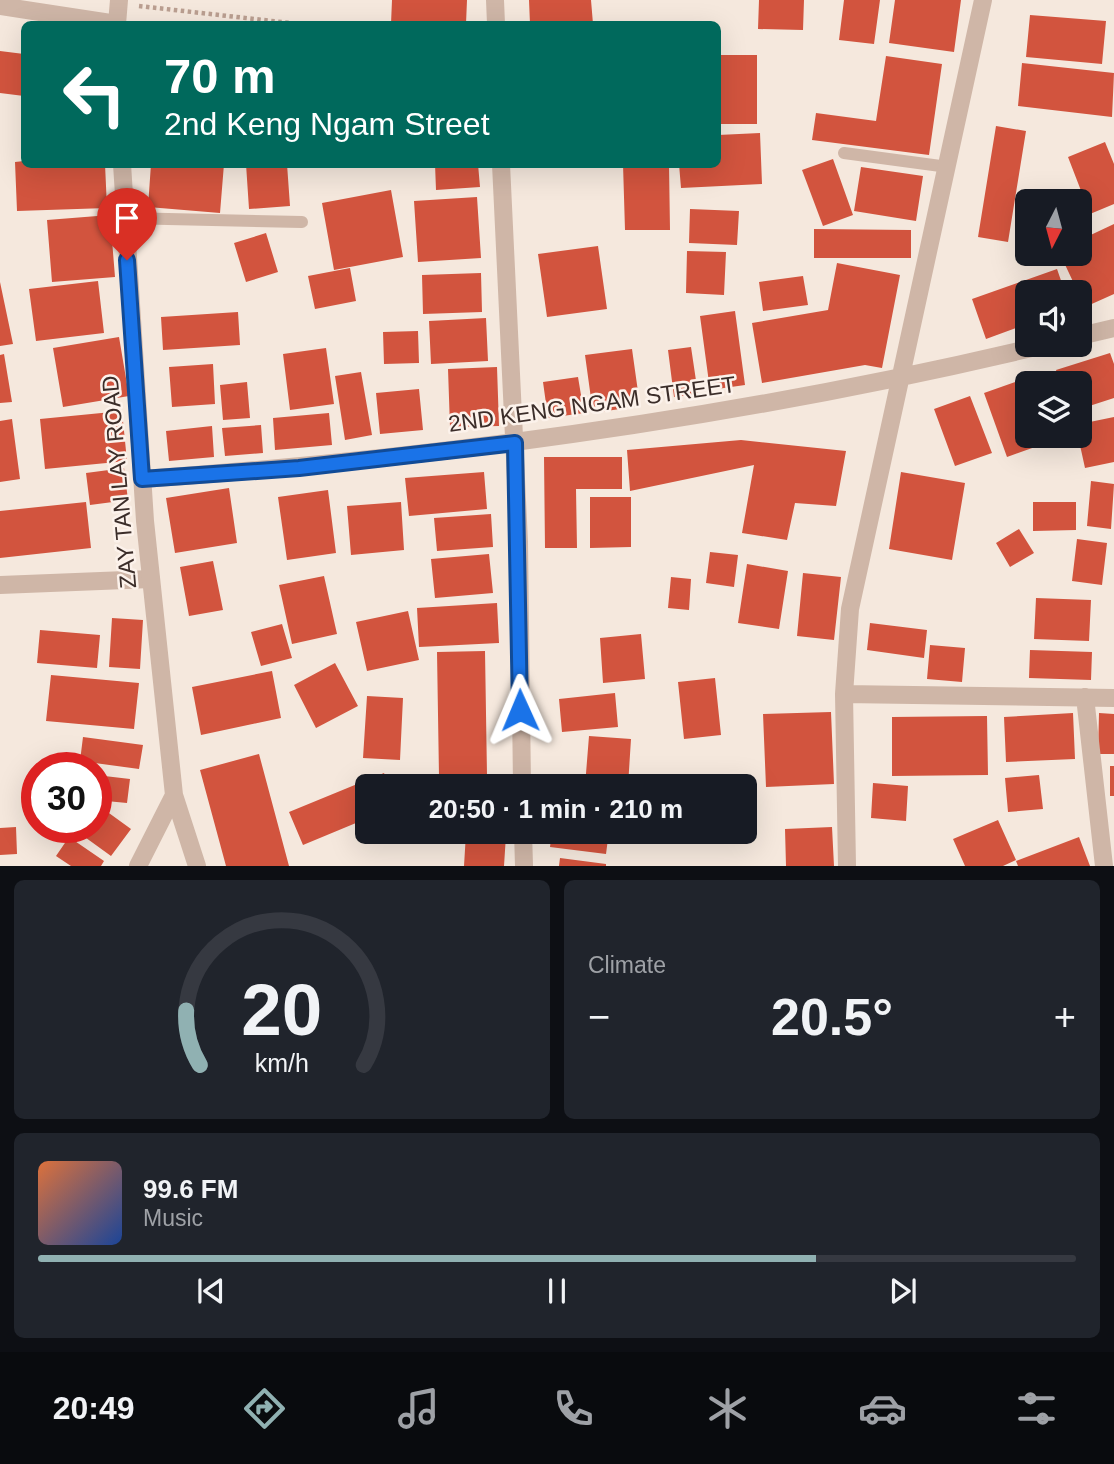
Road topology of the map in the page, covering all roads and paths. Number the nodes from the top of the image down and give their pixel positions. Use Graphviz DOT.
graph roads {
  1 [pos="495,0"];
  2 [pos="984,0"];
  3 [pos="119,2"];
  4 [pos="0,6"];
  5 [pos="98,21"];
  6 [pos="117,21"];
  7 [pos="274,21"];
  8 [pos="496,21"];
  9 [pos="844,153"];
  10 [pos="948,167"];
  11 [pos="122,168"];
  12 [pos="501,168"];
  13 [pos="124,218"];
  14 [pos="302,222"];
  15 [pos="1114,328"];
  16 [pos="1092,333"];
  17 [pos="1015,352"];
  18 [pos="900,379"];
  19 [pos="515,443"];
  20 [pos="142,479"];
  21 [pos="151,579"];
  22 [pos="0,585"];
  23 [pos="844,694"];
  24 [pos="1084,697"];
  25 [pos="1114,698"];
  26 [pos="522,774"];
  27 [pos="174,795"];
  28 [pos="523,844"];
  29 [pos="138,866"];
  30 [pos="197,866"];
  31 [pos="524,866"];
  32 [pos="847,866"];
  33 [pos="1104,866"];
  1 -- 8 [label="street"];
  2 -- 10 [label="street"];
  3 -- 6 [label="street"];
  3 -- 7 [label="path"];
  4 -- 5 [label="street"];
  9 -- 10 [label="lane"];
  10 -- 18 [label="street"];
  11 -- 13 [label="street, ZAY TAN LAY ROAD"];
  12 -- 19 [label="street"];
  13 -- 14 [label="lane"];
  13 -- 20 [label="street, ZAY TAN LAY ROAD"];
  15 -- 16 [label="street"];
  17 -- 18 [label="street, 2ND KENG NGAM STREET"];
  18 -- 19 [label="street, 2ND KENG NGAM STREET"];
  18 -- 23 [label="street"];
  19 -- 20 [label="street, 2ND KENG NGAM STREET"];
  19 -- 26 [label="street"];
  20 -- 21 [label="street, ZAY TAN LAY ROAD"];
  21 -- 22 [label="street"];
  21 -- 27 [label="street, ZAY TAN LAY ROAD"];
  23 -- 24 [label="street"];
  23 -- 32 [label="street"];
  24 -- 25 [label="street"];
  24 -- 33 [label="street"];
  27 -- 29 [label="street"];
  27 -- 30 [label="street, ZAY TAN LAY ROAD"];
  28 -- 31 [label="street"];
}
